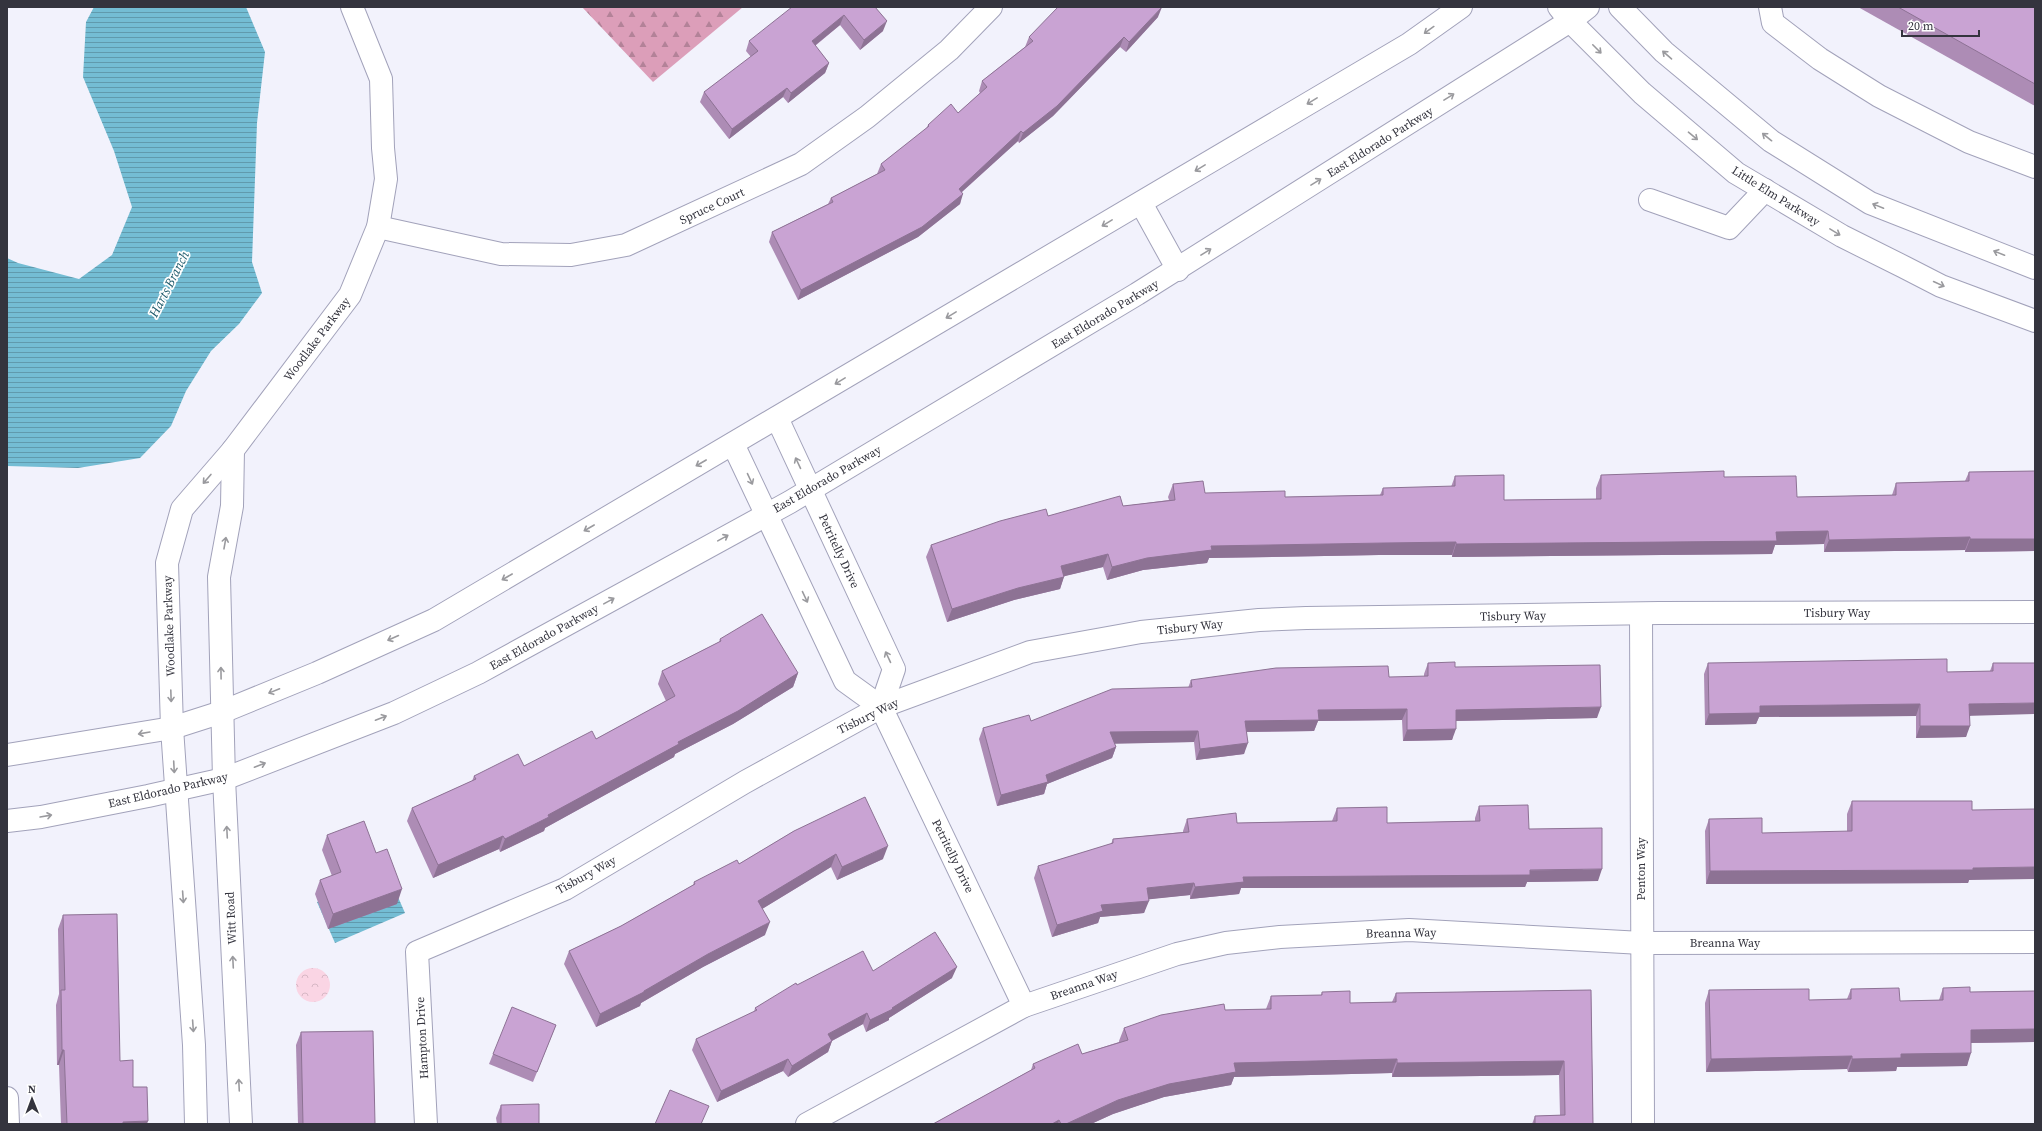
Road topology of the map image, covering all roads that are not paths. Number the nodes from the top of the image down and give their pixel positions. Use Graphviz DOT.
graph roads {
  1 [pos="352,7"];
  2 [pos="992,7"];
  3 [pos="1461,7"];
  4 [pos="1588,7"];
  5 [pos="1620,7"];
  6 [pos="1770,7"];
  7 [pos="1564,14"];
  8 [pos="2035,167"];
  9 [pos="1765,190"];
  10 [pos="1650,200"];
  11 [pos="1141,203"];
  12 [pos="378,227"];
  13 [pos="2035,268"];
  14 [pos="1178,270"];
  15 [pos="2035,321"];
  16 [pos="777,418"];
  17 [pos="733,444"];
  18 [pos="233,450"];
  19 [pos="810,490"];
  20 [pos="766,514"];
  21 [pos="2035,612"];
  22 [pos="1641,614"];
  23 [pos="881,707"];
  24 [pos="222,712"];
  25 [pos="172,728"];
  26 [pos="7,755"];
  27 [pos="224,779"];
  28 [pos="175,791"];
  29 [pos="7,822"];
  30 [pos="2035,942"];
  31 [pos="1642,943"];
  32 [pos="417,952"];
  33 [pos="1024,1006"];
  34 [pos="7,1098"];
  35 [pos="8,1124"];
  36 [pos="196,1124"];
  37 [pos="241,1124"];
  38 [pos="426,1124"];
  39 [pos="807,1124"];
  40 [pos="1643,1124"];
  1 -- 12 [label="street, Woodlake Parkway"];
  2 -- 12 [label="street, Spruce Court"];
  3 -- 11 [label="street, one-way"];
  4 -- 7 [label="street, East Eldorado Parkway"];
  13 -- 5 [label="street, one-way"];
  6 -- 8 [label="street"];
  7 -- 9 [label="street, Little Elm Parkway, one-way"];
  14 -- 7 [label="street, East Eldorado Parkway, one-way"];
  9 -- 10 [label="street"];
  9 -- 15 [label="street, Little Elm Parkway, one-way"];
  11 -- 14 [label="street"];
  11 -- 16 [label="street, one-way"];
  12 -- 18 [label="street, Woodlake Parkway"];
  14 -- 19 [label="street, East Eldorado Parkway"];
  16 -- 17 [label="street"];
  19 -- 16 [label="street, Petritelly Drive, one-way"];
  17 -- 20 [label="street, Petritelly Drive, one-way"];
  17 -- 24 [label="street, one-way"];
  24 -- 18 [label="street, one-way"];
  18 -- 25 [label="street, Woodlake Parkway, one-way"];
  19 -- 20 [label="street, East Eldorado Parkway"];
  23 -- 19 [label="street, Petritelly Drive, one-way"];
  20 -- 23 [label="street, Petritelly Drive, one-way"];
  27 -- 20 [label="street, East Eldorado Parkway, one-way"];
  21 -- 22 [label="street, Tisbury Way"];
  22 -- 23 [label="street, Tisbury Way"];
  22 -- 31 [label="street, Penton Way"];
  23 -- 32 [label="street, Tisbury Way"];
  23 -- 33 [label="street, Petritelly Drive"];
  24 -- 25 [label="street"];
  24 -- 27 [label="street, Witt Road"];
  25 -- 26 [label="street, one-way"];
  25 -- 28 [label="street, one-way"];
  27 -- 28 [label="street, East Eldorado Parkway"];
  37 -- 27 [label="street, Witt Road, one-way"];
  29 -- 28 [label="street, East Eldorado Parkway, one-way"];
  28 -- 36 [label="street, one-way"];
  30 -- 31 [label="street, Breanna Way"];
  31 -- 33 [label="street, Breanna Way"];
  31 -- 40 [label="street, Penton Way"];
  32 -- 38 [label="street, Hampton Drive"];
  33 -- 39 [label="street, Breanna Way"];
  34 -- 35 [label="street"];
}
